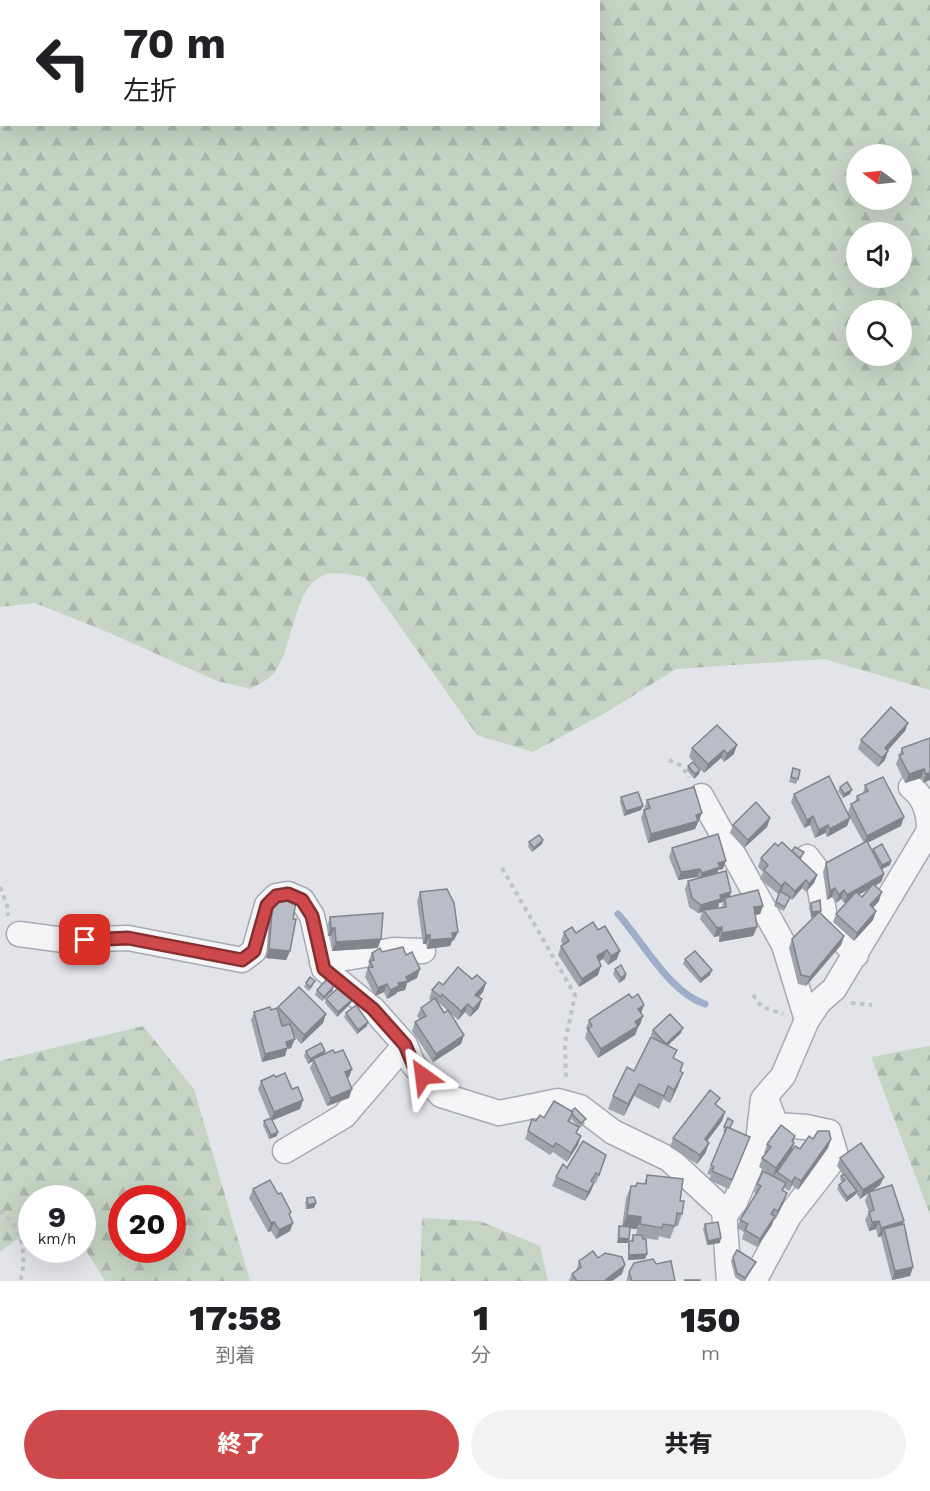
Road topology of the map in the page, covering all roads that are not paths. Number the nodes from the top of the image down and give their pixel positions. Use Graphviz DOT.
graph roads {
  1 [pos="911,787"];
  2 [pos="701,796"];
  3 [pos="807,857"];
  4 [pos="19,934"];
  5 [pos="423,951"];
  6 [pos="856,955"];
  7 [pos="322,962"];
  8 [pos="807,1020"];
  9 [pos="405,1045"];
  10 [pos="787,1086"];
  11 [pos="765,1104"];
  12 [pos="285,1151"];
  13 [pos="725,1215"];
  14 [pos="729,1281"];
  15 [pos="754,1281"];
  1 -- 6 [label="street"];
  2 -- 8 [label="street"];
  3 -- 6 [label="street"];
  4 -- 7 [label="street"];
  5 -- 7 [label="street"];
  6 -- 8 [label="street"];
  7 -- 9 [label="street"];
  8 -- 11 [label="street"];
  9 -- 12 [label="street"];
  9 -- 13 [label="street"];
  10 -- 11 [label="street"];
  11 -- 13 [label="street"];
  11 -- 15 [label="street"];
  13 -- 14 [label="street"];
}
